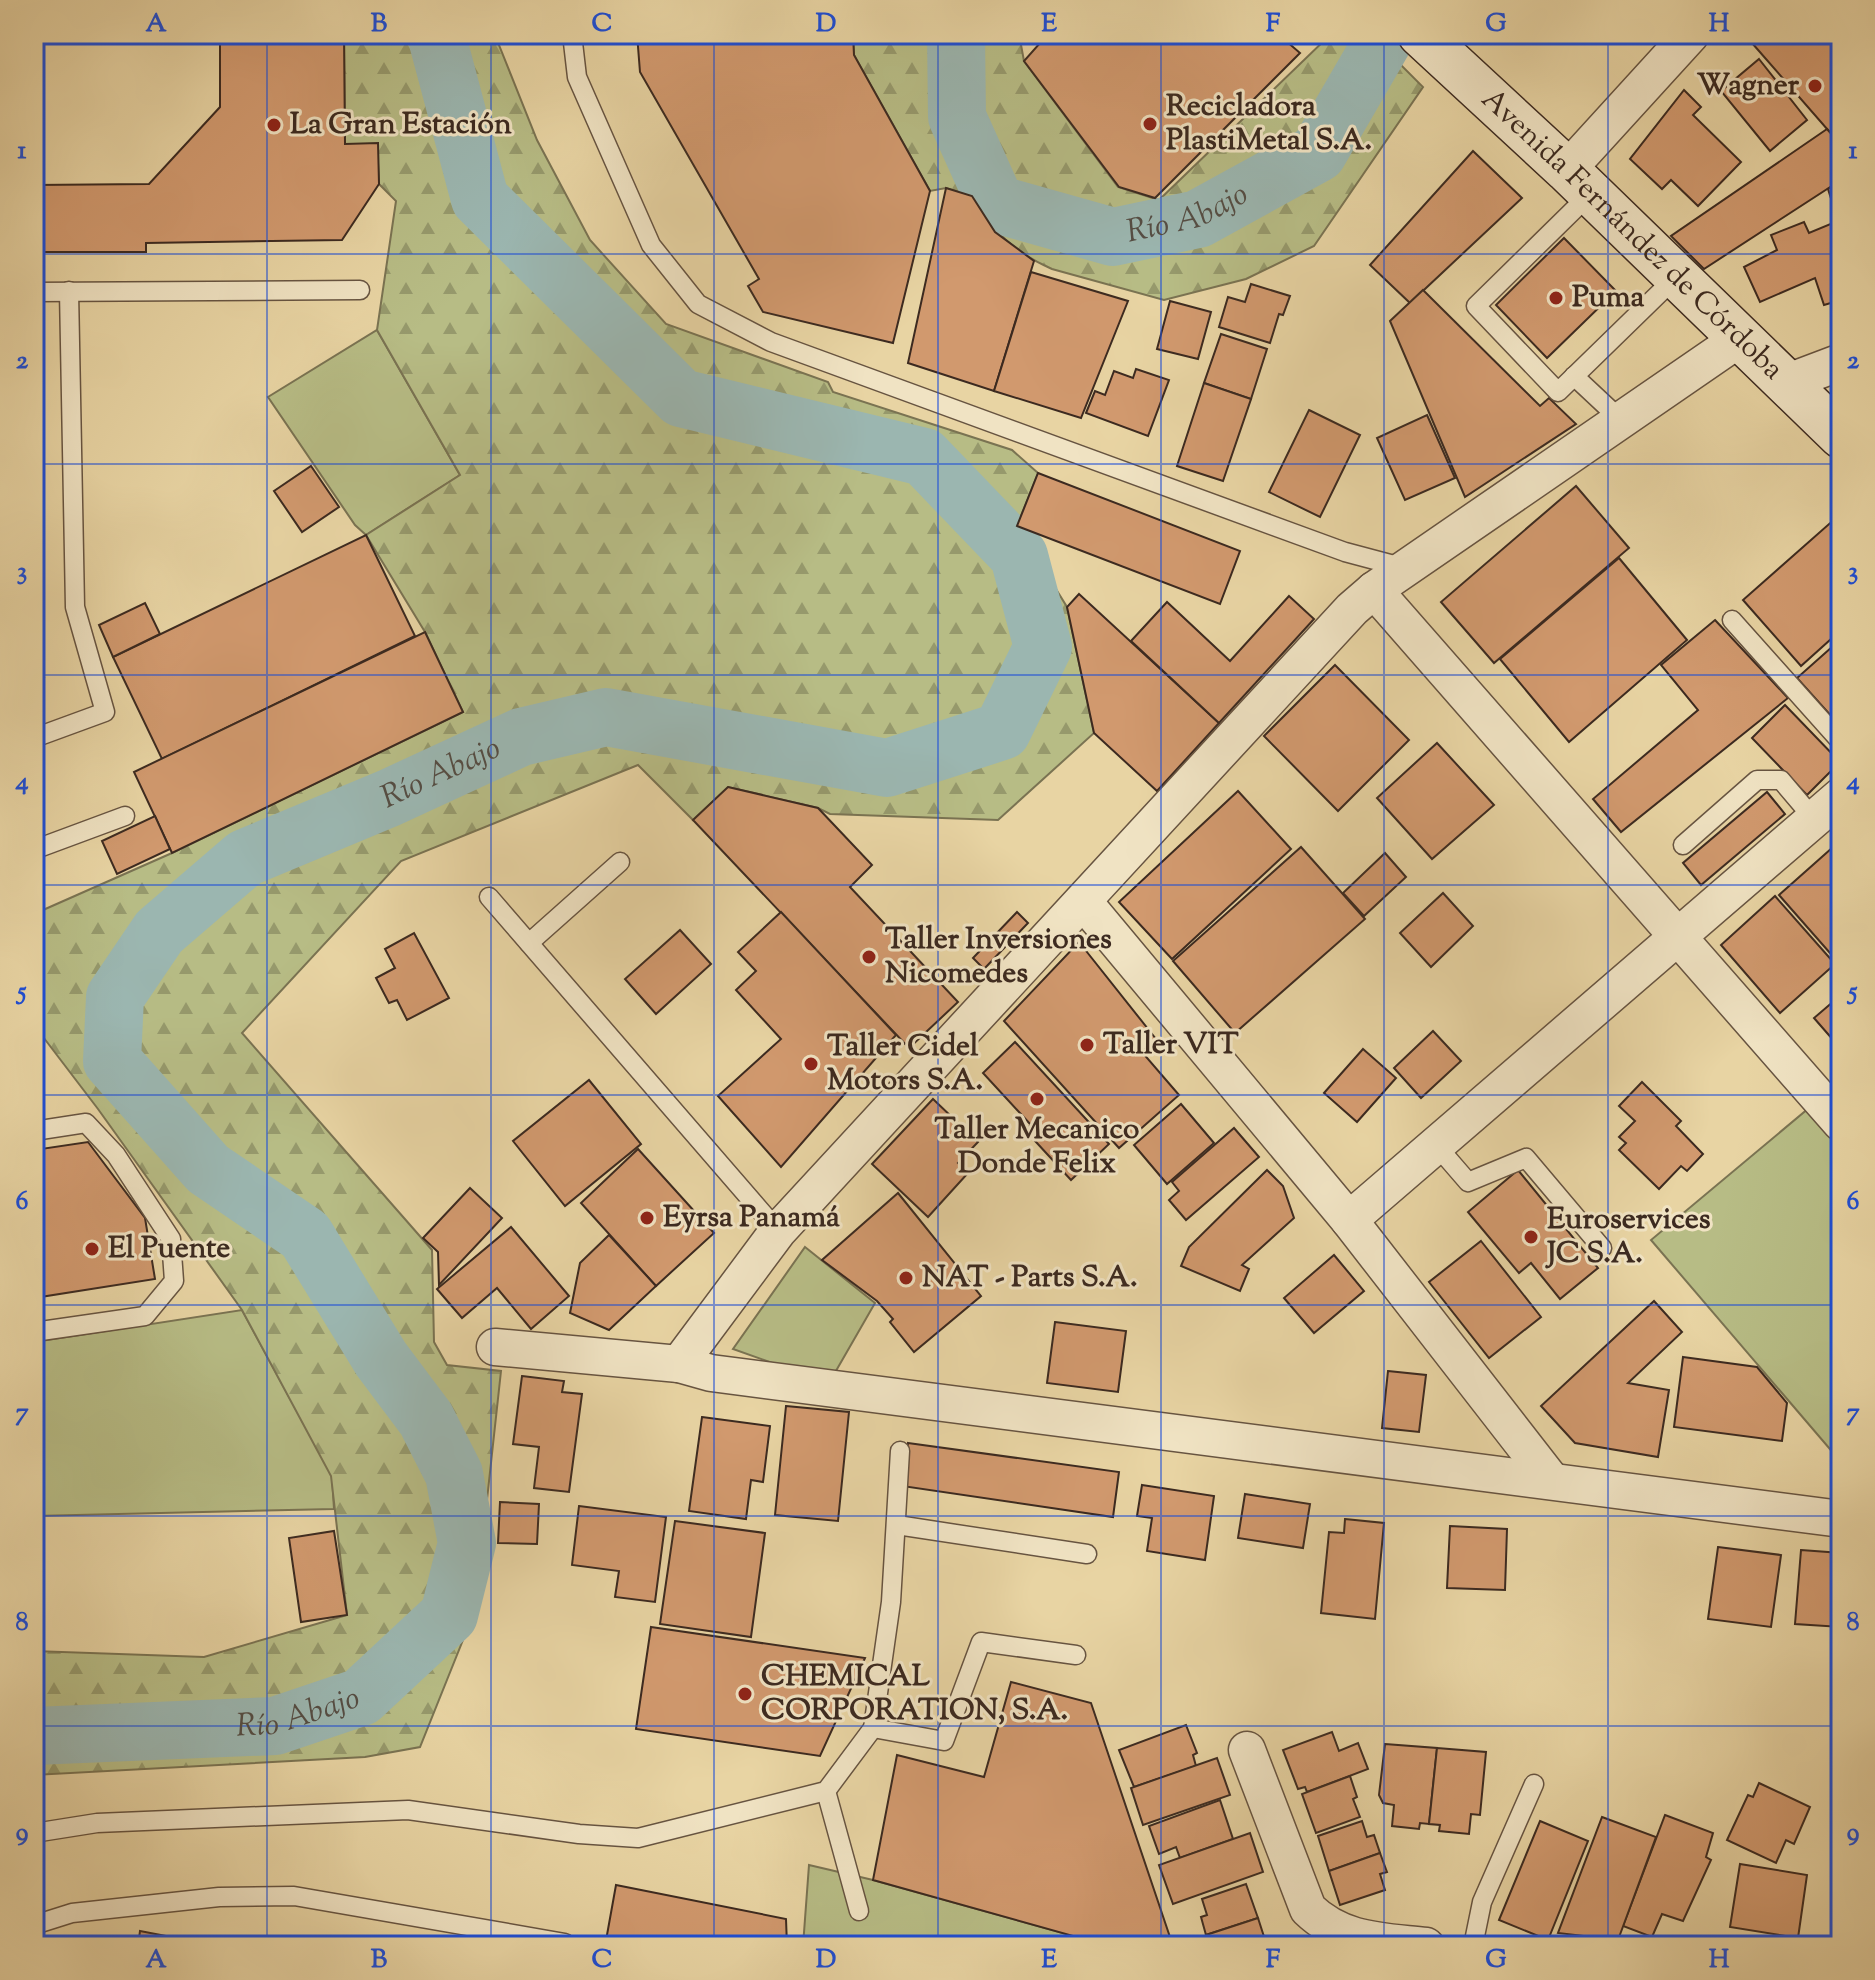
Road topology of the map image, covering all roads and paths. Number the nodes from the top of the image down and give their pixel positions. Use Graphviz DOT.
graph roads {
  1 [pos="572,34"];
  2 [pos="1420,34"];
  3 [pos="1691,34"];
  4 [pos="1579,182"];
  5 [pos="1676,277"];
  6 [pos="360,290"];
  7 [pos="69,291"];
  8 [pos="34,292"];
  9 [pos="1739,339"];
  10 [pos="1841,362"];
  11 [pos="1574,376"];
  12 [pos="1788,382"];
  13 [pos="1621,420"];
  14 [pos="1841,436"];
  15 [pos="1408,569"];
  16 [pos="1374,590"];
  17 [pos="1732,620"];
  18 [pos="34,738"];
  19 [pos="1841,742"];
  20 [pos="1828,808"];
  21 [pos="125,816"];
  22 [pos="34,844"];
  23 [pos="1683,845"];
  24 [pos="620,862"];
  25 [pos="489,897"];
  26 [pos="1083,901"];
  27 [pos="1679,936"];
  28 [pos="529,943"];
  29 [pos="1841,1123"];
  30 [pos="34,1131"];
  31 [pos="1436,1145"];
  32 [pos="1349,1220"];
  33 [pos="778,1231"];
  34 [pos="1602,1248"];
  35 [pos="34,1332"];
  36 [pos="495,1347"];
  37 [pos="679,1364"];
  38 [pos="900,1451"];
  39 [pos="1551,1480"];
  40 [pos="1841,1519"];
  41 [pos="897,1525"];
  42 [pos="1087,1554"];
  43 [pos="1076,1655"];
  44 [pos="873,1728"];
  45 [pos="1247,1750"];
  46 [pos="1534,1784"];
  47 [pos="826,1791"];
  48 [pos="34,1833"];
  49 [pos="859,1911"];
  50 [pos="34,1925"];
  51 [pos="565,1943"];
  52 [pos="1426,1946"];
  53 [pos="1473,1946"];
  1 -- 15 [label="lane"];
  2 -- 4 [label="main road, Avenida Fernández de Córdoba"];
  3 -- 4 [label="street"];
  4 -- 5 [label="main road, Avenida Fernández de Córdoba"];
  4 -- 11 [label="lane"];
  5 -- 9 [label="main road, Avenida Fernández de Córdoba"];
  5 -- 11 [label="lane"];
  6 -- 7 [label="lane"];
  7 -- 8 [label="lane"];
  7 -- 18 [label="lane"];
  9 -- 12 [label="main road, Avenida Fernández de Córdoba"];
  9 -- 13 [label="street"];
  10 -- 12 [label="street"];
  11 -- 13 [label="lane"];
  12 -- 14 [label="main road, Avenida Fernández de Córdoba"];
  13 -- 15 [label="street"];
  15 -- 16 [label="street"];
  16 -- 26 [label="street"];
  16 -- 27 [label="street"];
  17 -- 19 [label="lane"];
  20 -- 23 [label="lane"];
  20 -- 27 [label="street"];
  21 -- 22 [label="lane"];
  24 -- 28 [label="lane"];
  25 -- 28 [label="lane"];
  26 -- 32 [label="street"];
  26 -- 33 [label="street"];
  27 -- 29 [label="street"];
  27 -- 31 [label="street"];
  28 -- 33 [label="lane"];
  30 -- 35 [label="lane"];
  31 -- 32 [label="street"];
  31 -- 34 [label="lane"];
  32 -- 39 [label="street"];
  33 -- 37 [label="street"];
  36 -- 37 [label="street"];
  37 -- 39 [label="street"];
  38 -- 41 [label="lane"];
  39 -- 40 [label="street"];
  41 -- 42 [label="lane"];
  41 -- 44 [label="lane"];
  43 -- 44 [label="lane"];
  44 -- 47 [label="lane"];
  45 -- 52 [label="street"];
  46 -- 53 [label="lane"];
  47 -- 48 [label="lane"];
  47 -- 49 [label="lane"];
  50 -- 51 [label="lane"];
}
